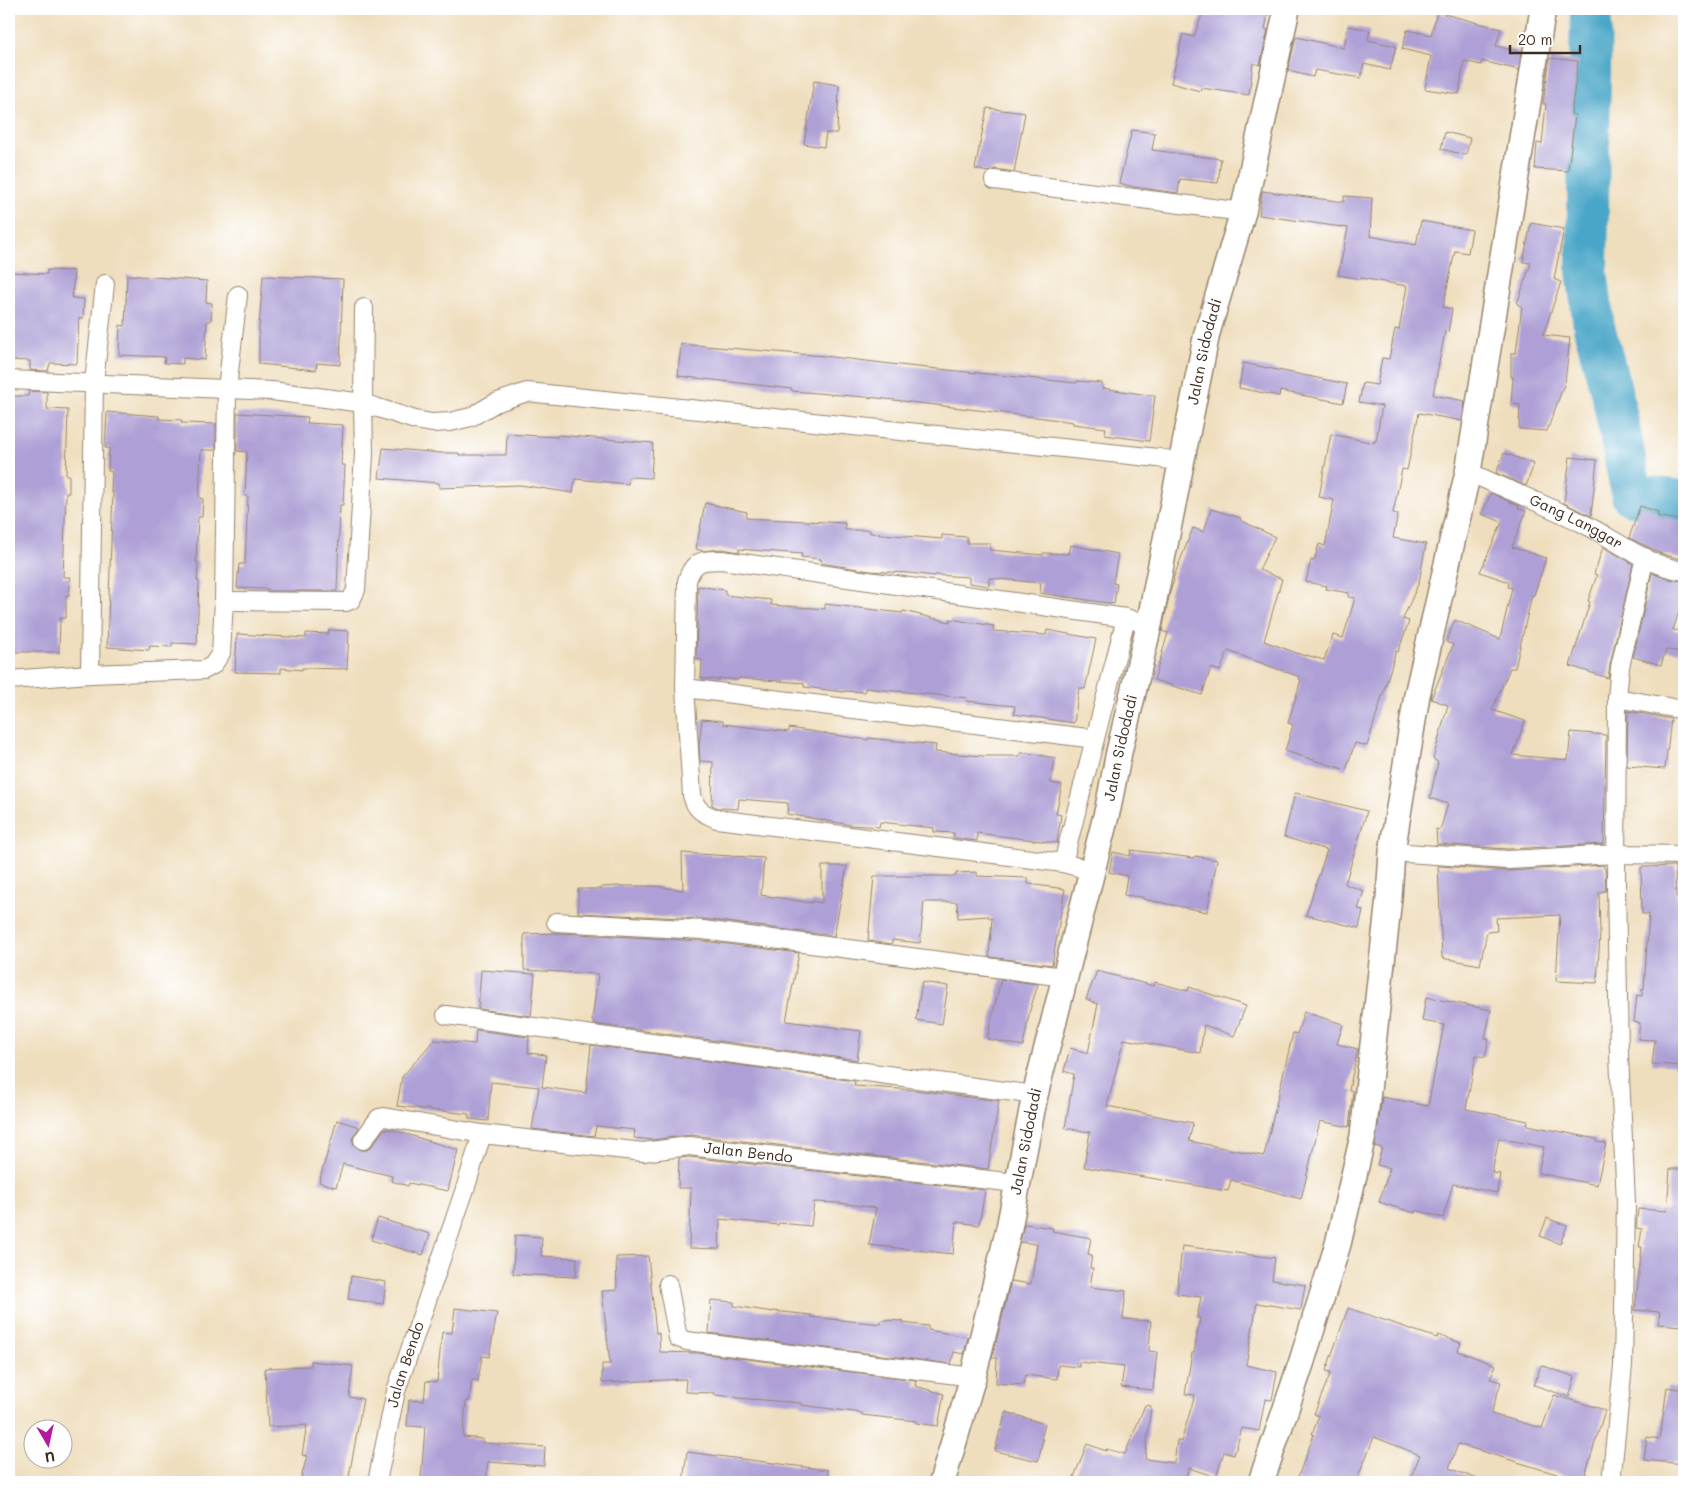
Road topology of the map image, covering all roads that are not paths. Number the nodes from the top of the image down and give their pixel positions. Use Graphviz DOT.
graph roads {
  1 [pos="1287,9"];
  2 [pos="1543,9"];
  3 [pos="994,180"];
  4 [pos="1243,212"];
  5 [pos="105,284"];
  6 [pos="238,295"];
  7 [pos="364,308"];
  8 [pos="9,380"];
  9 [pos="94,382"];
  10 [pos="228,389"];
  11 [pos="363,403"];
  12 [pos="1182,462"];
  13 [pos="1468,472"];
  14 [pos="1645,557"];
  15 [pos="1684,571"];
  16 [pos="224,601"];
  17 [pos="1137,622"];
  18 [pos="90,674"];
  19 [pos="9,680"];
  20 [pos="686,688"];
  21 [pos="1617,698"];
  22 [pos="1684,710"];
  23 [pos="1094,739"];
  24 [pos="1392,852"];
  25 [pos="1616,854"];
  26 [pos="1684,855"];
  27 [pos="1063,863"];
  28 [pos="1093,872"];
  29 [pos="556,922"];
  30 [pos="1064,977"];
  31 [pos="446,1015"];
  32 [pos="1035,1095"];
  33 [pos="482,1134"];
  34 [pos="363,1140"];
  35 [pos="1016,1183"];
  36 [pos="668,1284"];
  37 [pos="973,1377"];
  38 [pos="378,1482"];
  39 [pos="942,1482"];
  40 [pos="1261,1482"];
  41 [pos="1611,1482"];
  1 -- 4 [label="street, Jalan Sidodadi"];
  2 -- 13 [label="street"];
  3 -- 4 [label="street"];
  4 -- 12 [label="street, Jalan Sidodadi"];
  5 -- 9 [label="street"];
  6 -- 10 [label="street"];
  7 -- 11 [label="street"];
  8 -- 9 [label="street"];
  9 -- 10 [label="street"];
  9 -- 18 [label="street"];
  10 -- 11 [label="street"];
  10 -- 16 [label="street"];
  11 -- 12 [label="street"];
  11 -- 16 [label="street"];
  12 -- 17 [label="street, Jalan Sidodadi"];
  13 -- 14 [label="street, Gang Langgar"];
  13 -- 24 [label="street"];
  14 -- 15 [label="street, Gang Langgar"];
  14 -- 21 [label="street"];
  16 -- 18 [label="street"];
  17 -- 20 [label="street"];
  17 -- 23 [label="street"];
  17 -- 28 [label="street, Jalan Sidodadi"];
  18 -- 19 [label="street"];
  20 -- 23 [label="street"];
  20 -- 27 [label="street"];
  21 -- 22 [label="street"];
  21 -- 25 [label="street"];
  23 -- 27 [label="street"];
  24 -- 25 [label="street"];
  24 -- 40 [label="street"];
  25 -- 26 [label="street"];
  25 -- 41 [label="street"];
  27 -- 28 [label="street"];
  28 -- 30 [label="street, Jalan Sidodadi"];
  29 -- 30 [label="street"];
  30 -- 32 [label="street, Jalan Sidodadi"];
  31 -- 32 [label="street"];
  32 -- 35 [label="street, Jalan Sidodadi"];
  33 -- 34 [label="street, Jalan Bendo"];
  33 -- 35 [label="street, Jalan Bendo"];
  33 -- 38 [label="street, Jalan Bendo"];
  35 -- 37 [label="street, Jalan Sidodadi"];
  36 -- 37 [label="street"];
  37 -- 39 [label="street, Jalan Sidodadi"];
}
